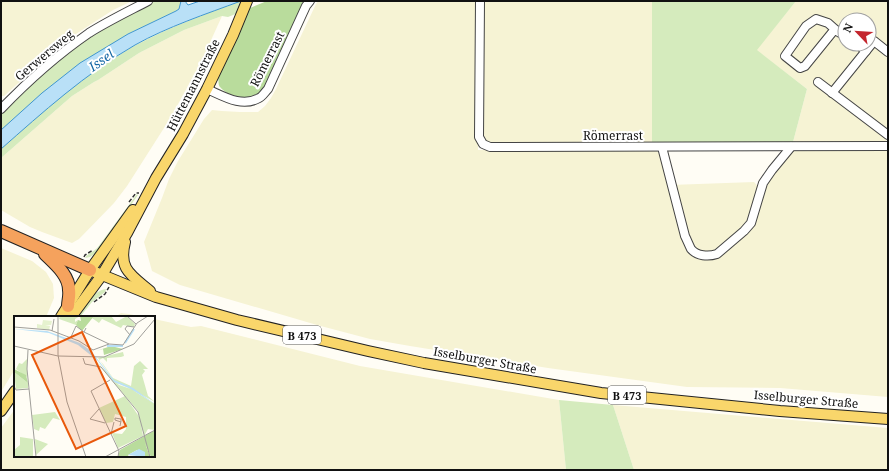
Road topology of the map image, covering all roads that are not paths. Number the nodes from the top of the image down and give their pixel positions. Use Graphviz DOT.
graph roads {
  1 [pos="148,1"];
  2 [pos="310,1"];
  3 [pos="480,1"];
  4 [pos="246,4"];
  5 [pos="835,29"];
  6 [pos="877,43"];
  7 [pos="865,52"];
  8 [pos="888,52"];
  9 [pos="818,82"];
  10 [pos="207,89"];
  11 [pos="832,93"];
  12 [pos="2,106"];
  13 [pos="888,135"];
  14 [pos="888,146"];
  15 [pos="662,147"];
  16 [pos="791,147"];
  17 [pos="156,178"];
  18 [pos="1,231"];
  19 [pos="127,233"];
  20 [pos="39,248"];
  21 [pos="90,270"];
  22 [pos="102,275"];
  23 [pos="156,297"];
  24 [pos="70,312"];
  25 [pos="14,392"];
  26 [pos="1,410"];
  27 [pos="888,419"];
  1 -- 12 [label="street, Gerwersweg"];
  2 -- 10 [label="street, Römerrast"];
  3 -- 15 [label="street, Römerrast"];
  4 -- 10 [label="main road, Hüttemannstraße"];
  5 -- 5 [label="street"];
  6 -- 8 [label="street"];
  7 -- 11 [label="street"];
  9 -- 11 [label="street"];
  10 -- 17 [label="main road, Hüttemannstraße"];
  11 -- 13 [label="street"];
  14 -- 16 [label="street, Römerrast"];
  15 -- 16 [label="street, Römerrast"];
  15 -- 16 [label="street"];
  17 -- 19 [label="main road, Hüttemannstraße"];
  17 -- 21 [label="main road, Hüttemannstraße"];
  18 -- 20 [label="highway, B 473"];
  19 -- 22 [label="main road, Hüttemannstraße"];
  19 -- 23 [label="main road, B 473"];
  20 -- 21 [label="highway, B 473"];
  20 -- 24 [label="highway, B 473"];
  21 -- 22 [label="main road, Isselburger Straße / B 473"];
  21 -- 24 [label="main road, Hüttemannstraße"];
  22 -- 23 [label="main road, Isselburger Straße / B 473"];
  22 -- 24 [label="main road, Hüttemannstraße"];
  23 -- 27 [label="main road, Isselburger Straße / B 473"];
  25 -- 26 [label="main road"];
}
